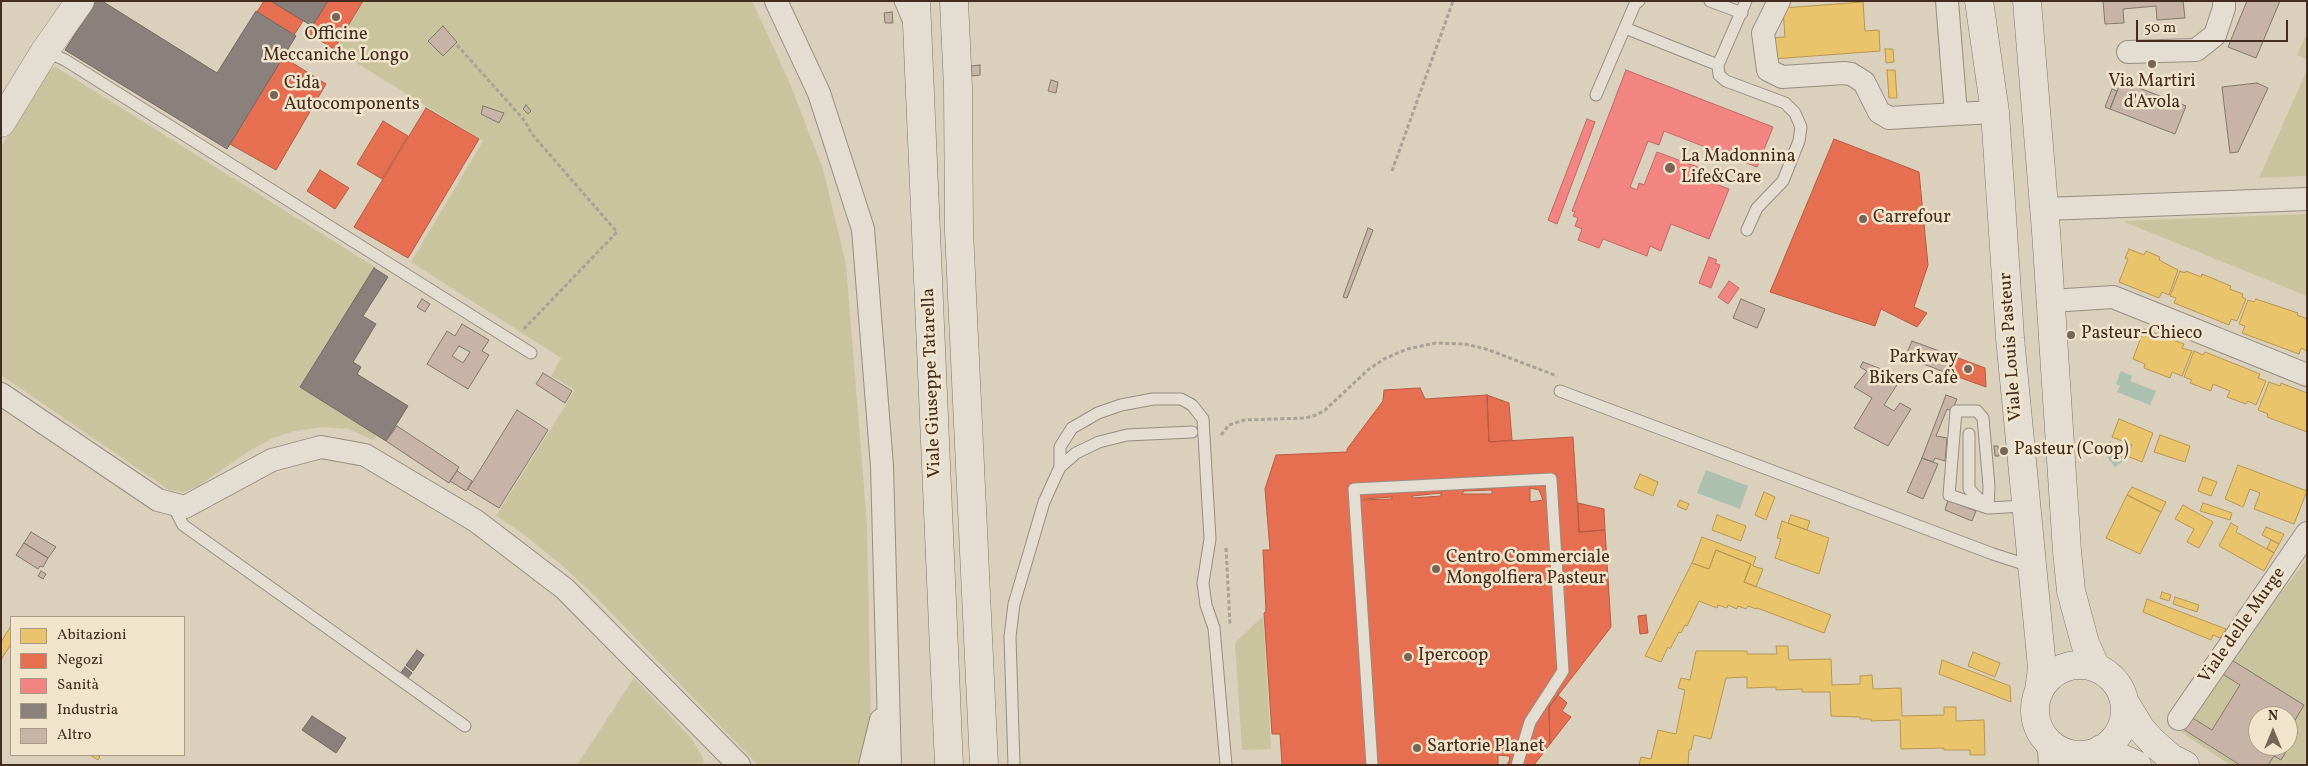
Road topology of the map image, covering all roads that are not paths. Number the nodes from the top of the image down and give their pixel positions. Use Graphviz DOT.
graph roads {
  1 [pos="80,1"];
  2 [pos="776,1"];
  3 [pos="900,1"];
  4 [pos="916,1"];
  5 [pos="954,1"];
  6 [pos="1639,1"];
  7 [pos="1710,1"];
  8 [pos="1746,1"];
  9 [pos="1779,1"];
  10 [pos="1947,1"];
  11 [pos="1979,1"];
  12 [pos="1997,1"];
  13 [pos="2027,1"];
  14 [pos="2224,1"];
  15 [pos="1742,13"];
  16 [pos="1625,28"];
  17 [pos="918,36"];
  18 [pos="45,51"];
  19 [pos="2128,52"];
  20 [pos="1718,64"];
  21 [pos="1596,95"];
  22 [pos="1995,112"];
  23 [pos="1956,114"];
  24 [pos="1,123"];
  25 [pos="2307,198"];
  26 [pos="2044,209"];
  27 [pos="1747,230"];
  28 [pos="2051,301"];
  29 [pos="531,353"];
  30 [pos="2307,375"];
  31 [pos="1560,391"];
  32 [pos="1,394"];
  33 [pos="1192,432"];
  34 [pos="1970,434"];
  35 [pos="1060,467"];
  36 [pos="172,504"];
  37 [pos="2025,506"];
  38 [pos="1988,508"];
  39 [pos="2307,533"];
  40 [pos="2030,566"];
  41 [pos="2096,668"];
  42 [pos="2031,698"];
  43 [pos="886,700"];
  44 [pos="2124,700"];
  45 [pos="2178,719"];
  46 [pos="465,726"];
  47 [pos="2034,731"];
  48 [pos="2086,756"];
  49 [pos="722,757"];
  50 [pos="2178,761"];
  51 [pos="739,765"];
  52 [pos="870,765"];
  53 [pos="890,765"];
  54 [pos="950,765"];
  55 [pos="984,765"];
  56 [pos="1014,765"];
  57 [pos="1226,765"];
  58 [pos="1372,765"];
  59 [pos="1517,765"];
  60 [pos="2050,765"];
  61 [pos="2137,765"];
  1 -- 18 [label="main road"];
  2 -- 43 [label="street"];
  3 -- 17 [label="lane"];
  4 -- 17 [label="main road, Viale Giuseppe Tatarella"];
  5 -- 55 [label="main road, Viale Giuseppe Tatarella"];
  6 -- 16 [label="lane"];
  7 -- 15 [label="lane"];
  8 -- 15 [label="lane"];
  9 -- 23 [label="street"];
  10 -- 23 [label="street"];
  11 -- 22 [label="main road, Viale Louis Pasteur"];
  12 -- 22 [label="main road"];
  13 -- 26 [label="main road"];
  14 -- 19 [label="street"];
  15 -- 20 [label="lane"];
  16 -- 20 [label="lane"];
  16 -- 21 [label="lane"];
  17 -- 54 [label="main road, Viale Giuseppe Tatarella"];
  18 -- 24 [label="main road"];
  18 -- 29 [label="lane"];
  20 -- 27 [label="lane"];
  22 -- 23 [label="street"];
  22 -- 37 [label="main road, Viale Louis Pasteur"];
  25 -- 26 [label="street"];
  26 -- 28 [label="main road"];
  28 -- 30 [label="street"];
  28 -- 41 [label="main road"];
  31 -- 40 [label="lane"];
  32 -- 36 [label="street"];
  33 -- 35 [label="lane"];
  34 -- 38 [label="lane"];
  35 -- 56 [label="lane"];
  35 -- 57 [label="lane"];
  36 -- 46 [label="lane"];
  36 -- 49 [label="street"];
  37 -- 38 [label="lane"];
  37 -- 40 [label="main road, Viale Louis Pasteur"];
  38 -- 38 [label="lane"];
  39 -- 45 [label="street, Viale delle Murge"];
  40 -- 42 [label="main road, Viale Louis Pasteur"];
  41 -- 42 [label="main road"];
  41 -- 44 [label="main road"];
  42 -- 47 [label="main road"];
  43 -- 52 [label="street"];
  43 -- 53 [label="street"];
  44 -- 48 [label="main road"];
  44 -- 50 [label="main road"];
  47 -- 48 [label="main road"];
  47 -- 60 [label="street"];
  48 -- 61 [label="main road"];
  49 -- 51 [label="street"];
  58 -- 59 [label="lane"];
}
